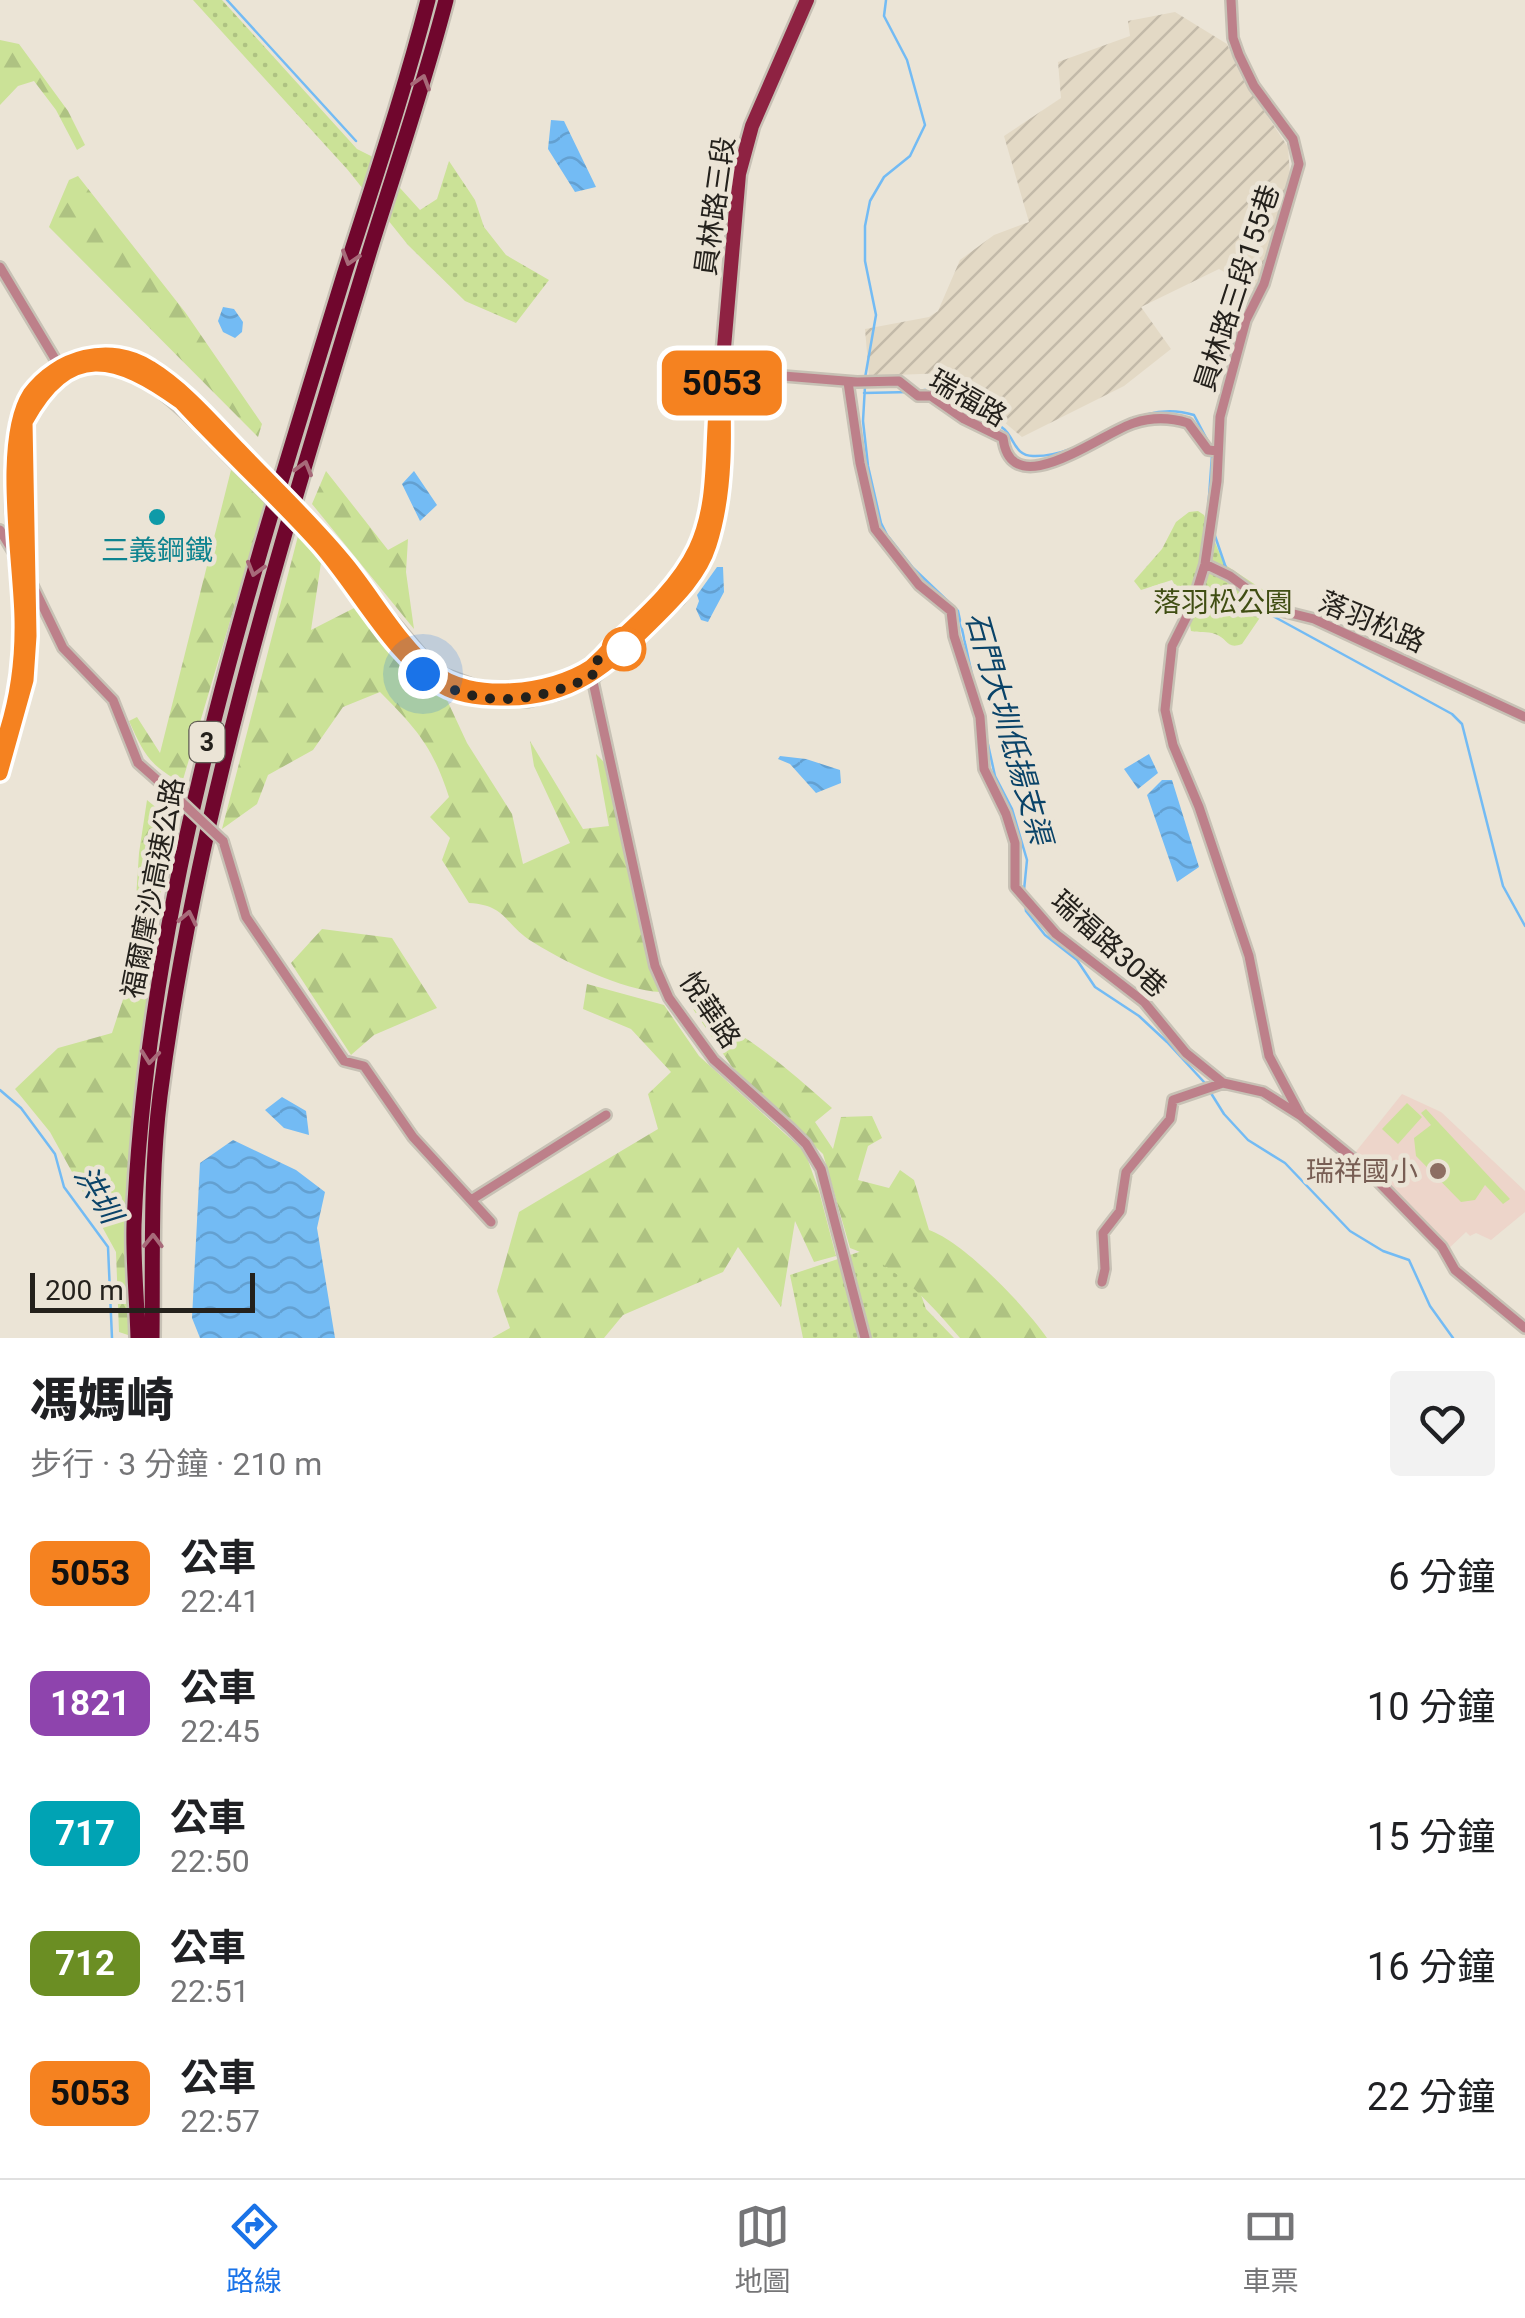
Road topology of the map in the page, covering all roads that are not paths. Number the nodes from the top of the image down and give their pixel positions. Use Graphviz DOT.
graph roads {
  1 [pos="428,0"];
  2 [pos="446,0"];
  3 [pos="806,0"];
  4 [pos="1231,0"];
  5 [pos="0,267"];
  6 [pos="62,370"];
  7 [pos="722,371"];
  8 [pos="848,382"];
  9 [pos="1213,451"];
  10 [pos="0,530"];
  11 [pos="1205,564"];
  12 [pos="22,566"];
  13 [pos="592,672"];
  14 [pos="1525,717"];
  15 [pos="0,751"];
  16 [pos="0,773"];
  17 [pos="1223,1084"];
  18 [pos="606,1115"];
  19 [pos="1301,1116"];
  20 [pos="472,1200"];
  21 [pos="492,1222"];
  22 [pos="1102,1282"];
  23 [pos="1525,1328"];
  24 [pos="138,1338"];
  25 [pos="152,1338"];
  26 [pos="865,1338"];
  1 -- 24 [label="highway, 福爾摩沙高速公路 / 3, one-way"];
  25 -- 2 [label="highway, 福爾摩沙高速公路 / 3, one-way"];
  3 -- 7 [label="main road, 員林路三段"];
  4 -- 9 [label="street, 員林路三段155巷"];
  5 -- 6 [label="street"];
  6 -- 12 [label="main road"];
  6 -- 13 [label="main road, 員林路三段, bridge"];
  7 -- 8 [label="street, 瑞福路"];
  7 -- 13 [label="main road, 員林路三段"];
  8 -- 9 [label="street, 瑞福路"];
  8 -- 17 [label="street, 瑞福路30巷"];
  9 -- 11 [label="street, 員林路三段155巷"];
  10 -- 12 [label="street"];
  11 -- 14 [label="street, 落羽松路"];
  11 -- 19 [label="street, 員林路三段155巷"];
  12 -- 15 [label="main road"];
  12 -- 16 [label="main road"];
  12 -- 20 [label="street, bridge"];
  13 -- 26 [label="street, 悅華路"];
  17 -- 19 [label="street"];
  17 -- 22 [label="street"];
  18 -- 20 [label="street"];
  19 -- 23 [label="street"];
  20 -- 21 [label="street"];
}
